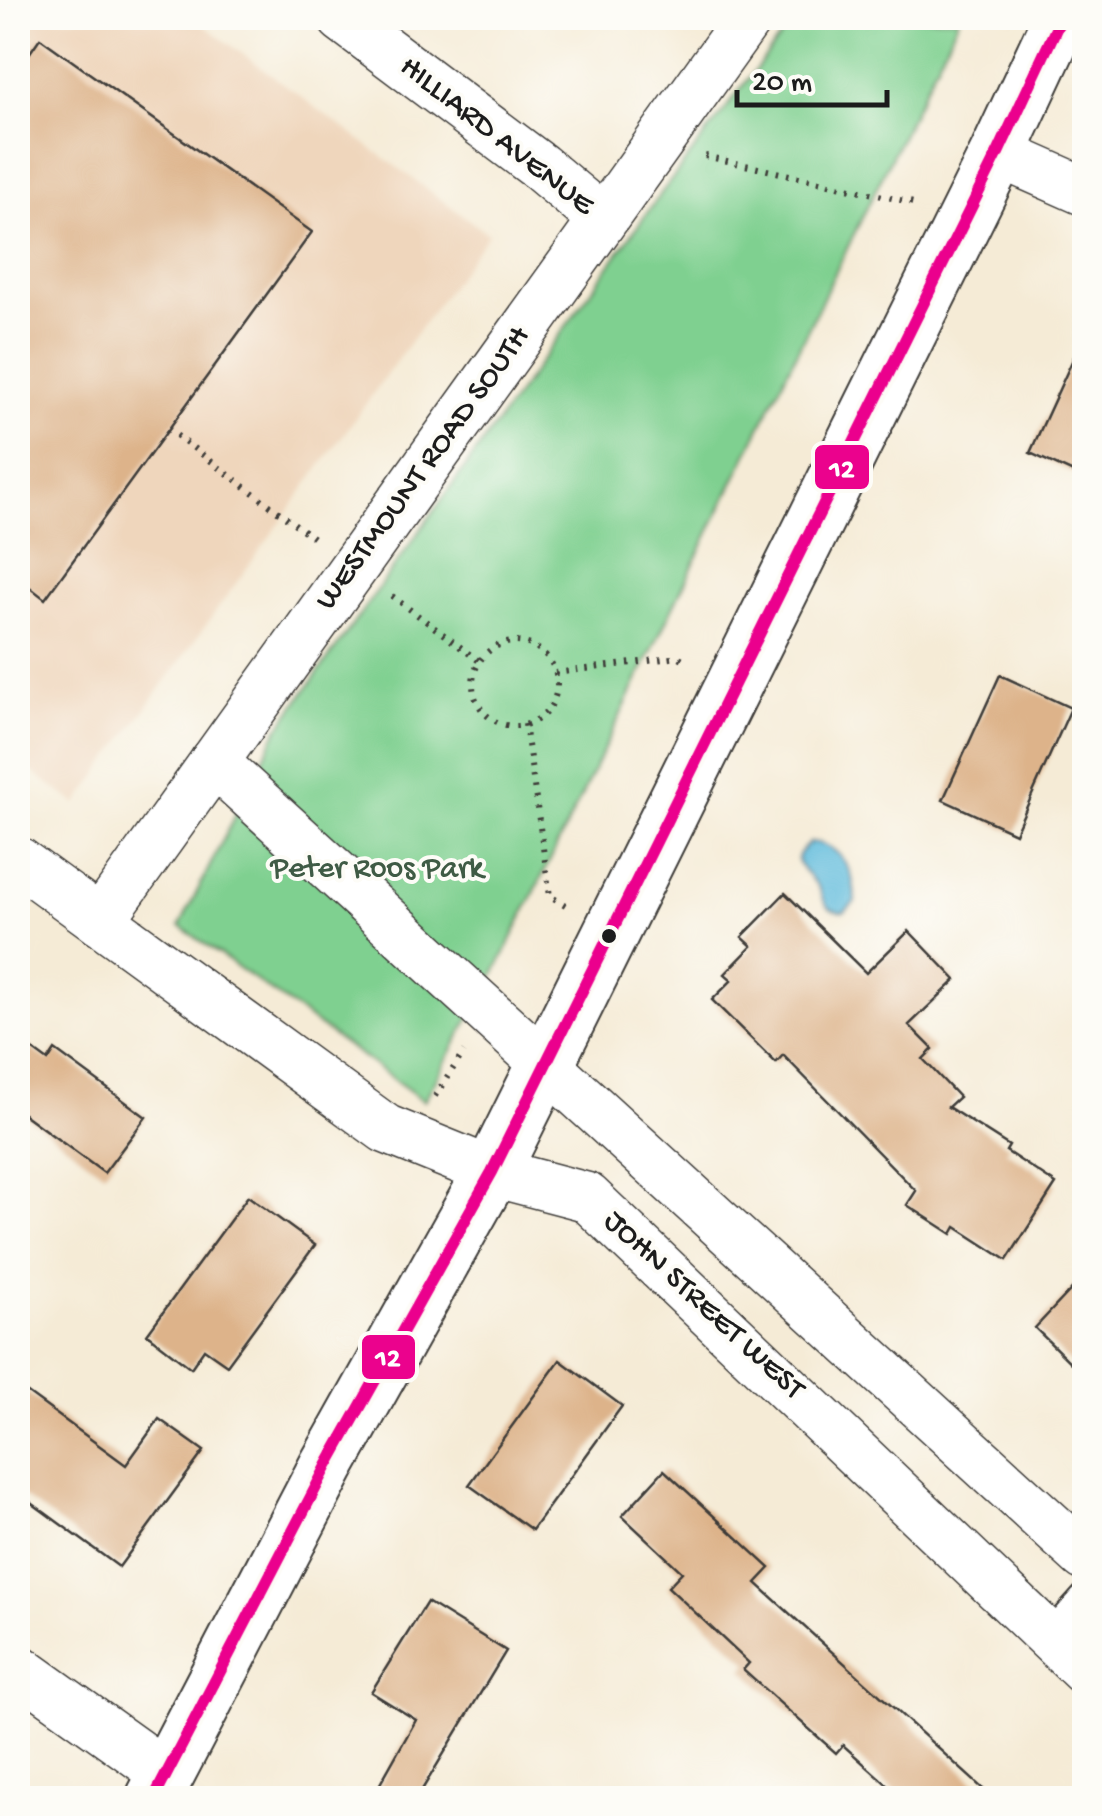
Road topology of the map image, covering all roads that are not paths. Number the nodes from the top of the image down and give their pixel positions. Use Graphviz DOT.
graph roads {
  1 [pos="342,18"];
  2 [pos="748,18"];
  3 [pos="1061,18"];
  4 [pos="998,153"];
  5 [pos="1084,191"];
  6 [pos="602,220"];
  7 [pos="214,762"];
  8 [pos="18,860"];
  9 [pos="100,921"];
  10 [pos="544,1064"];
  11 [pos="492,1172"];
  12 [pos="1084,1556"];
  13 [pos="1084,1597"];
  14 [pos="1050,1636"];
  15 [pos="18,1668"];
  16 [pos="1084,1670"];
  17 [pos="160,1786"];
  1 -- 6 [label="street, HILLIARD AVENUE"];
  2 -- 6 [label="street, WESTMOUNT ROAD SOUTH"];
  3 -- 4 [label="main road"];
  4 -- 5 [label="street"];
  4 -- 10 [label="main road"];
  6 -- 7 [label="street, WESTMOUNT ROAD SOUTH"];
  7 -- 9 [label="street, WESTMOUNT ROAD SOUTH"];
  7 -- 10 [label="street"];
  8 -- 9 [label="street, JOHN STREET WEST"];
  9 -- 11 [label="street, JOHN STREET WEST"];
  10 -- 11 [label="main road"];
  10 -- 12 [label="street"];
  11 -- 14 [label="street, JOHN STREET WEST"];
  11 -- 17 [label="main road"];
  13 -- 14 [label="lane"];
  14 -- 16 [label="street, JOHN STREET WEST"];
  15 -- 17 [label="street"];
}
